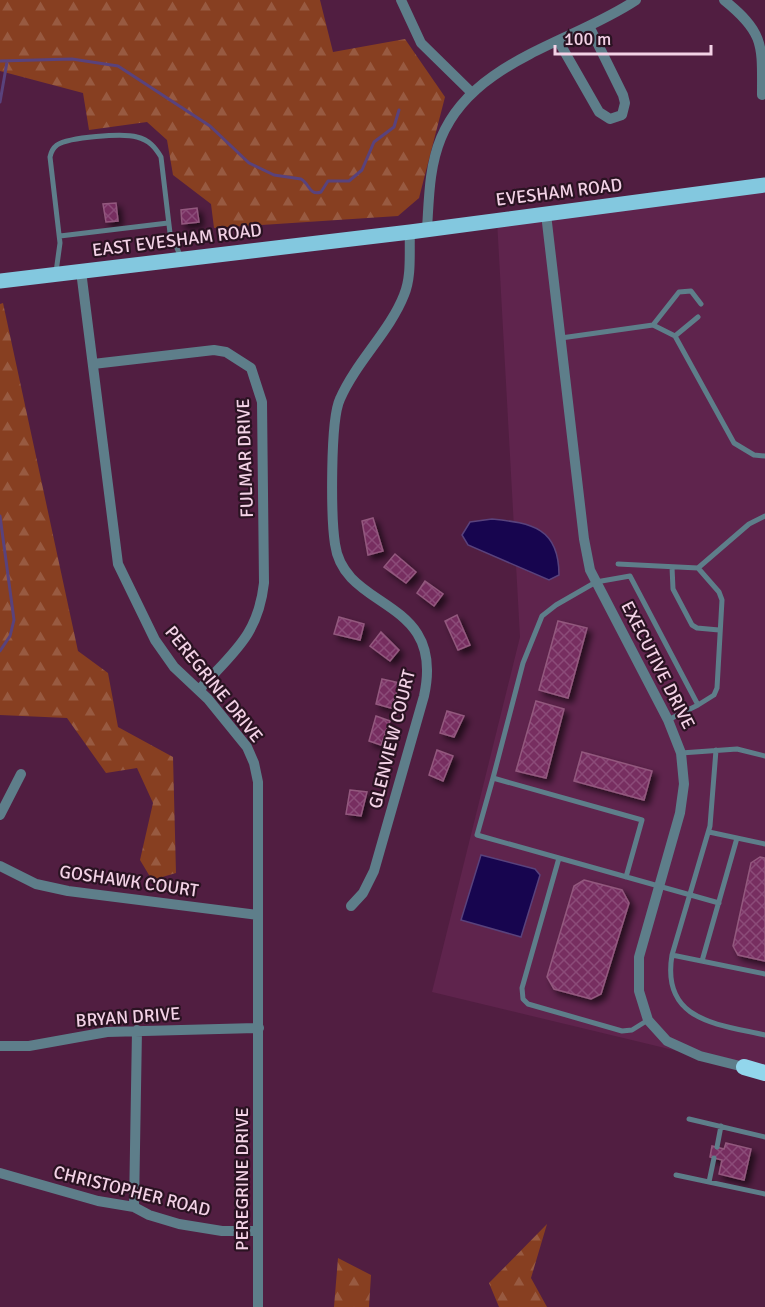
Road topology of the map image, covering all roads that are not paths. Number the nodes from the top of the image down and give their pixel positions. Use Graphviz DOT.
graph roads {
  1 [pos="401,0"];
  2 [pos="636,0"];
  3 [pos="724,0"];
  4 [pos="589,26"];
  5 [pos="559,42"];
  6 [pos="472,93"];
  7 [pos="762,95"];
  8 [pos="765,185"];
  9 [pos="546,214"];
  10 [pos="168,223"];
  11 [pos="428,229"];
  12 [pos="410,231"];
  13 [pos="60,236"];
  14 [pos="359,237"];
  15 [pos="182,259"];
  16 [pos="81,271"];
  17 [pos="55,274"];
  18 [pos="0,281"];
  19 [pos="701,304"];
  20 [pos="698,317"];
  21 [pos="653,325"];
  22 [pos="675,336"];
  23 [pos="560,338"];
  24 [pos="93,364"];
  25 [pos="765,456"];
  26 [pos="765,516"];
  27 [pos="618,564"];
  28 [pos="672,567"];
  29 [pos="698,568"];
  30 [pos="596,582"];
  31 [pos="719,630"];
  32 [pos="199,690"];
  33 [pos="698,705"];
  34 [pos="668,720"];
  35 [pos="716,750"];
  36 [pos="681,753"];
  37 [pos="765,756"];
  38 [pos="21,774"];
  39 [pos="493,778"];
  40 [pos="0,815"];
  41 [pos="709,832"];
  42 [pos="737,838"];
  43 [pos="765,844"];
  44 [pos="559,858"];
  45 [pos="0,866"];
  46 [pos="626,877"];
  47 [pos="661,887"];
  48 [pos="690,895"];
  49 [pos="719,903"];
  50 [pos="351,906"];
  51 [pos="258,915"];
  52 [pos="672,955"];
  53 [pos="702,961"];
  54 [pos="765,974"];
  55 [pos="648,1020"];
  56 [pos="259,1028"];
  57 [pos="137,1030"];
  58 [pos="765,1035"];
  59 [pos="0,1046"];
  60 [pos="765,1066"];
  61 [pos="744,1067"];
  62 [pos="765,1073"];
  63 [pos="689,1119"];
  64 [pos="721,1126"];
  65 [pos="765,1137"];
  66 [pos="717,1147"];
  67 [pos="714,1158"];
  68 [pos="0,1173"];
  69 [pos="676,1175"];
  70 [pos="709,1182"];
  71 [pos="765,1194"];
  72 [pos="134,1206"];
  73 [pos="258,1231"];
  74 [pos="258,1307"];
  1 -- 6 [label="street"];
  2 -- 4 [label="street"];
  3 -- 7 [label="street"];
  4 -- 5 [label="street"];
  4 -- 5 [label="street"];
  5 -- 6 [label="street"];
  6 -- 11 [label="street"];
  8 -- 9 [label="main road, EVESHAM ROAD"];
  9 -- 11 [label="main road, EVESHAM ROAD"];
  9 -- 23 [label="street, EXECUTIVE DRIVE"];
  10 -- 13 [label="lane"];
  10 -- 13 [label="lane"];
  10 -- 15 [label="lane"];
  11 -- 12 [label="main road, EVESHAM ROAD"];
  12 -- 14 [label="main road, EVESHAM ROAD"];
  12 -- 50 [label="street, GLENVIEW COURT"];
  13 -- 17 [label="lane"];
  14 -- 15 [label="main road, EAST EVESHAM ROAD"];
  15 -- 16 [label="main road, EAST EVESHAM ROAD"];
  16 -- 17 [label="main road, EAST EVESHAM ROAD"];
  16 -- 24 [label="street, PEREGRINE DRIVE"];
  17 -- 18 [label="main road, EAST EVESHAM ROAD"];
  19 -- 21 [label="lane"];
  20 -- 22 [label="lane"];
  21 -- 22 [label="lane"];
  21 -- 23 [label="lane"];
  22 -- 25 [label="lane"];
  23 -- 30 [label="street, EXECUTIVE DRIVE"];
  24 -- 32 [label="street, PEREGRINE DRIVE"];
  24 -- 32 [label="street, FULMAR DRIVE"];
  26 -- 29 [label="lane"];
  27 -- 28 [label="lane"];
  28 -- 29 [label="lane"];
  28 -- 31 [label="lane"];
  29 -- 31 [label="lane"];
  30 -- 33 [label="lane"];
  30 -- 34 [label="street, EXECUTIVE DRIVE"];
  30 -- 39 [label="lane"];
  31 -- 33 [label="lane"];
  32 -- 51 [label="street, PEREGRINE DRIVE"];
  33 -- 34 [label="lane"];
  34 -- 36 [label="street, EXECUTIVE DRIVE"];
  35 -- 36 [label="lane"];
  35 -- 37 [label="lane"];
  35 -- 41 [label="lane"];
  36 -- 47 [label="street, EXECUTIVE DRIVE"];
  38 -- 40 [label="street"];
  39 -- 44 [label="lane"];
  39 -- 46 [label="lane"];
  41 -- 42 [label="lane"];
  41 -- 48 [label="lane"];
  42 -- 43 [label="lane"];
  42 -- 49 [label="lane"];
  44 -- 46 [label="lane"];
  44 -- 55 [label="lane"];
  45 -- 51 [label="street, GOSHAWK COURT"];
  46 -- 47 [label="lane"];
  47 -- 48 [label="lane"];
  47 -- 55 [label="street, EXECUTIVE DRIVE"];
  48 -- 49 [label="lane"];
  48 -- 52 [label="lane"];
  49 -- 53 [label="lane"];
  51 -- 56 [label="street, PEREGRINE DRIVE"];
  52 -- 53 [label="lane"];
  52 -- 58 [label="lane"];
  53 -- 54 [label="lane"];
  55 -- 61 [label="street, EXECUTIVE DRIVE"];
  56 -- 57 [label="street, BRYAN DRIVE"];
  56 -- 73 [label="street, PEREGRINE DRIVE"];
  57 -- 59 [label="street, BRYAN DRIVE"];
  57 -- 72 [label="street"];
  60 -- 61 [label="highway"];
  61 -- 62 [label="highway"];
  63 -- 64 [label="lane"];
  64 -- 65 [label="lane"];
  64 -- 66 [label="lane"];
  67 -- 70 [label="lane"];
  68 -- 72 [label="street, CHRISTOPHER ROAD"];
  69 -- 70 [label="lane"];
  70 -- 71 [label="lane"];
  72 -- 73 [label="street, CHRISTOPHER ROAD"];
  73 -- 74 [label="street, PEREGRINE DRIVE"];
}
